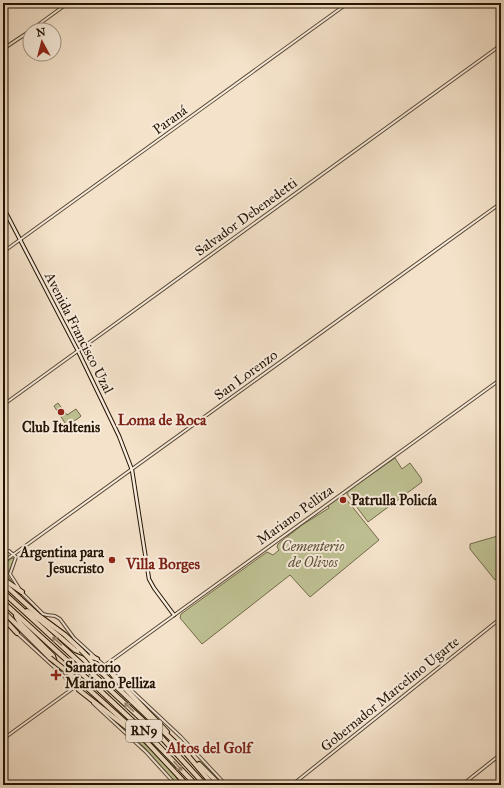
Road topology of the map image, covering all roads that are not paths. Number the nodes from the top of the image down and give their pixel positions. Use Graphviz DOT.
graph roads {
  1 [pos="68,3"];
  2 [pos="348,3"];
  3 [pos="41,22"];
  4 [pos="22,36"];
  5 [pos="501,45"];
  6 [pos="3,49"];
  7 [pos="501,203"];
  8 [pos="3,207"];
  9 [pos="20,240"];
  10 [pos="3,252"];
  11 [pos="78,351"];
  12 [pos="501,379"];
  13 [pos="3,405"];
  14 [pos="132,470"];
  15 [pos="3,551"];
  16 [pos="14,555"];
  17 [pos="3,562"];
  18 [pos="3,579"];
  19 [pos="3,583"];
  20 [pos="3,592"];
  21 [pos="22,592"];
  22 [pos="14,601"];
  23 [pos="3,602"];
  24 [pos="3,611"];
  25 [pos="14,612"];
  26 [pos="174,616"];
  27 [pos="3,618"];
  28 [pos="501,618"];
  29 [pos="3,621"];
  30 [pos="17,633"];
  31 [pos="97,659"];
  32 [pos="105,666"];
  33 [pos="57,669"];
  34 [pos="99,669"];
  35 [pos="110,670"];
  36 [pos="79,684"];
  37 [pos="77,688"];
  38 [pos="3,739"];
  39 [pos="155,750"];
  40 [pos="184,751"];
  41 [pos="501,754"];
  42 [pos="169,765"];
  43 [pos="176,785"];
  44 [pos="183,785"];
  45 [pos="187,785"];
  46 [pos="196,785"];
  47 [pos="205,785"];
  48 [pos="213,785"];
  49 [pos="220,785"];
  50 [pos="226,785"];
  51 [pos="292,785"];
  52 [pos="462,785"];
  1 -- 3 [label="street"];
  2 -- 9 [label="street, Paraná"];
  4 -- 6 [label="street"];
  5 -- 11 [label="street, Salvador Debenedetti"];
  7 -- 14 [label="street, San Lorenzo"];
  8 -- 9 [label="main road, Avenida Francisco Uzal"];
  9 -- 10 [label="street, Paraná"];
  9 -- 11 [label="main road, Avenida Francisco Uzal"];
  11 -- 13 [label="street, Salvador Debenedetti"];
  11 -- 14 [label="main road, Avenida Francisco Uzal"];
  12 -- 26 [label="street, Mariano Pelliza"];
  14 -- 16 [label="street, San Lorenzo"];
  14 -- 26 [label="main road, Avenida Francisco Uzal"];
  15 -- 16 [label="street"];
  16 -- 17 [label="street, San Lorenzo"];
  16 -- 21 [label="street"];
  18 -- 21 [label="highway"];
  19 -- 34 [label="highway, bridge"];
  20 -- 22 [label="highway, RN9"];
  21 -- 31 [label="street"];
  22 -- 31 [label="highway"];
  47 -- 22 [label="highway, RN9, one-way, bridge"];
  23 -- 25 [label="highway, RN9"];
  24 -- 39 [label="highway, bridge"];
  25 -- 33 [label="highway"];
  25 -- 46 [label="highway, RN9, one-way, bridge"];
  26 -- 32 [label="street, Mariano Pelliza"];
  27 -- 30 [label="highway"];
  28 -- 51 [label="street, Gobernador Marcelino Ugarte"];
  29 -- 30 [label="street"];
  30 -- 33 [label="street"];
  31 -- 32 [label="street"];
  32 -- 34 [label="street, Mariano Pelliza"];
  32 -- 35 [label="street"];
  33 -- 37 [label="street"];
  34 -- 40 [label="highway"];
  35 -- 40 [label="highway"];
  35 -- 50 [label="street"];
  36 -- 37 [label="street"];
  37 -- 38 [label="street"];
  37 -- 39 [label="highway"];
  37 -- 43 [label="street"];
  39 -- 42 [label="highway"];
  40 -- 48 [label="highway"];
  40 -- 49 [label="highway"];
  41 -- 52 [label="street"];
  42 -- 44 [label="highway"];
  42 -- 45 [label="highway"];
}
